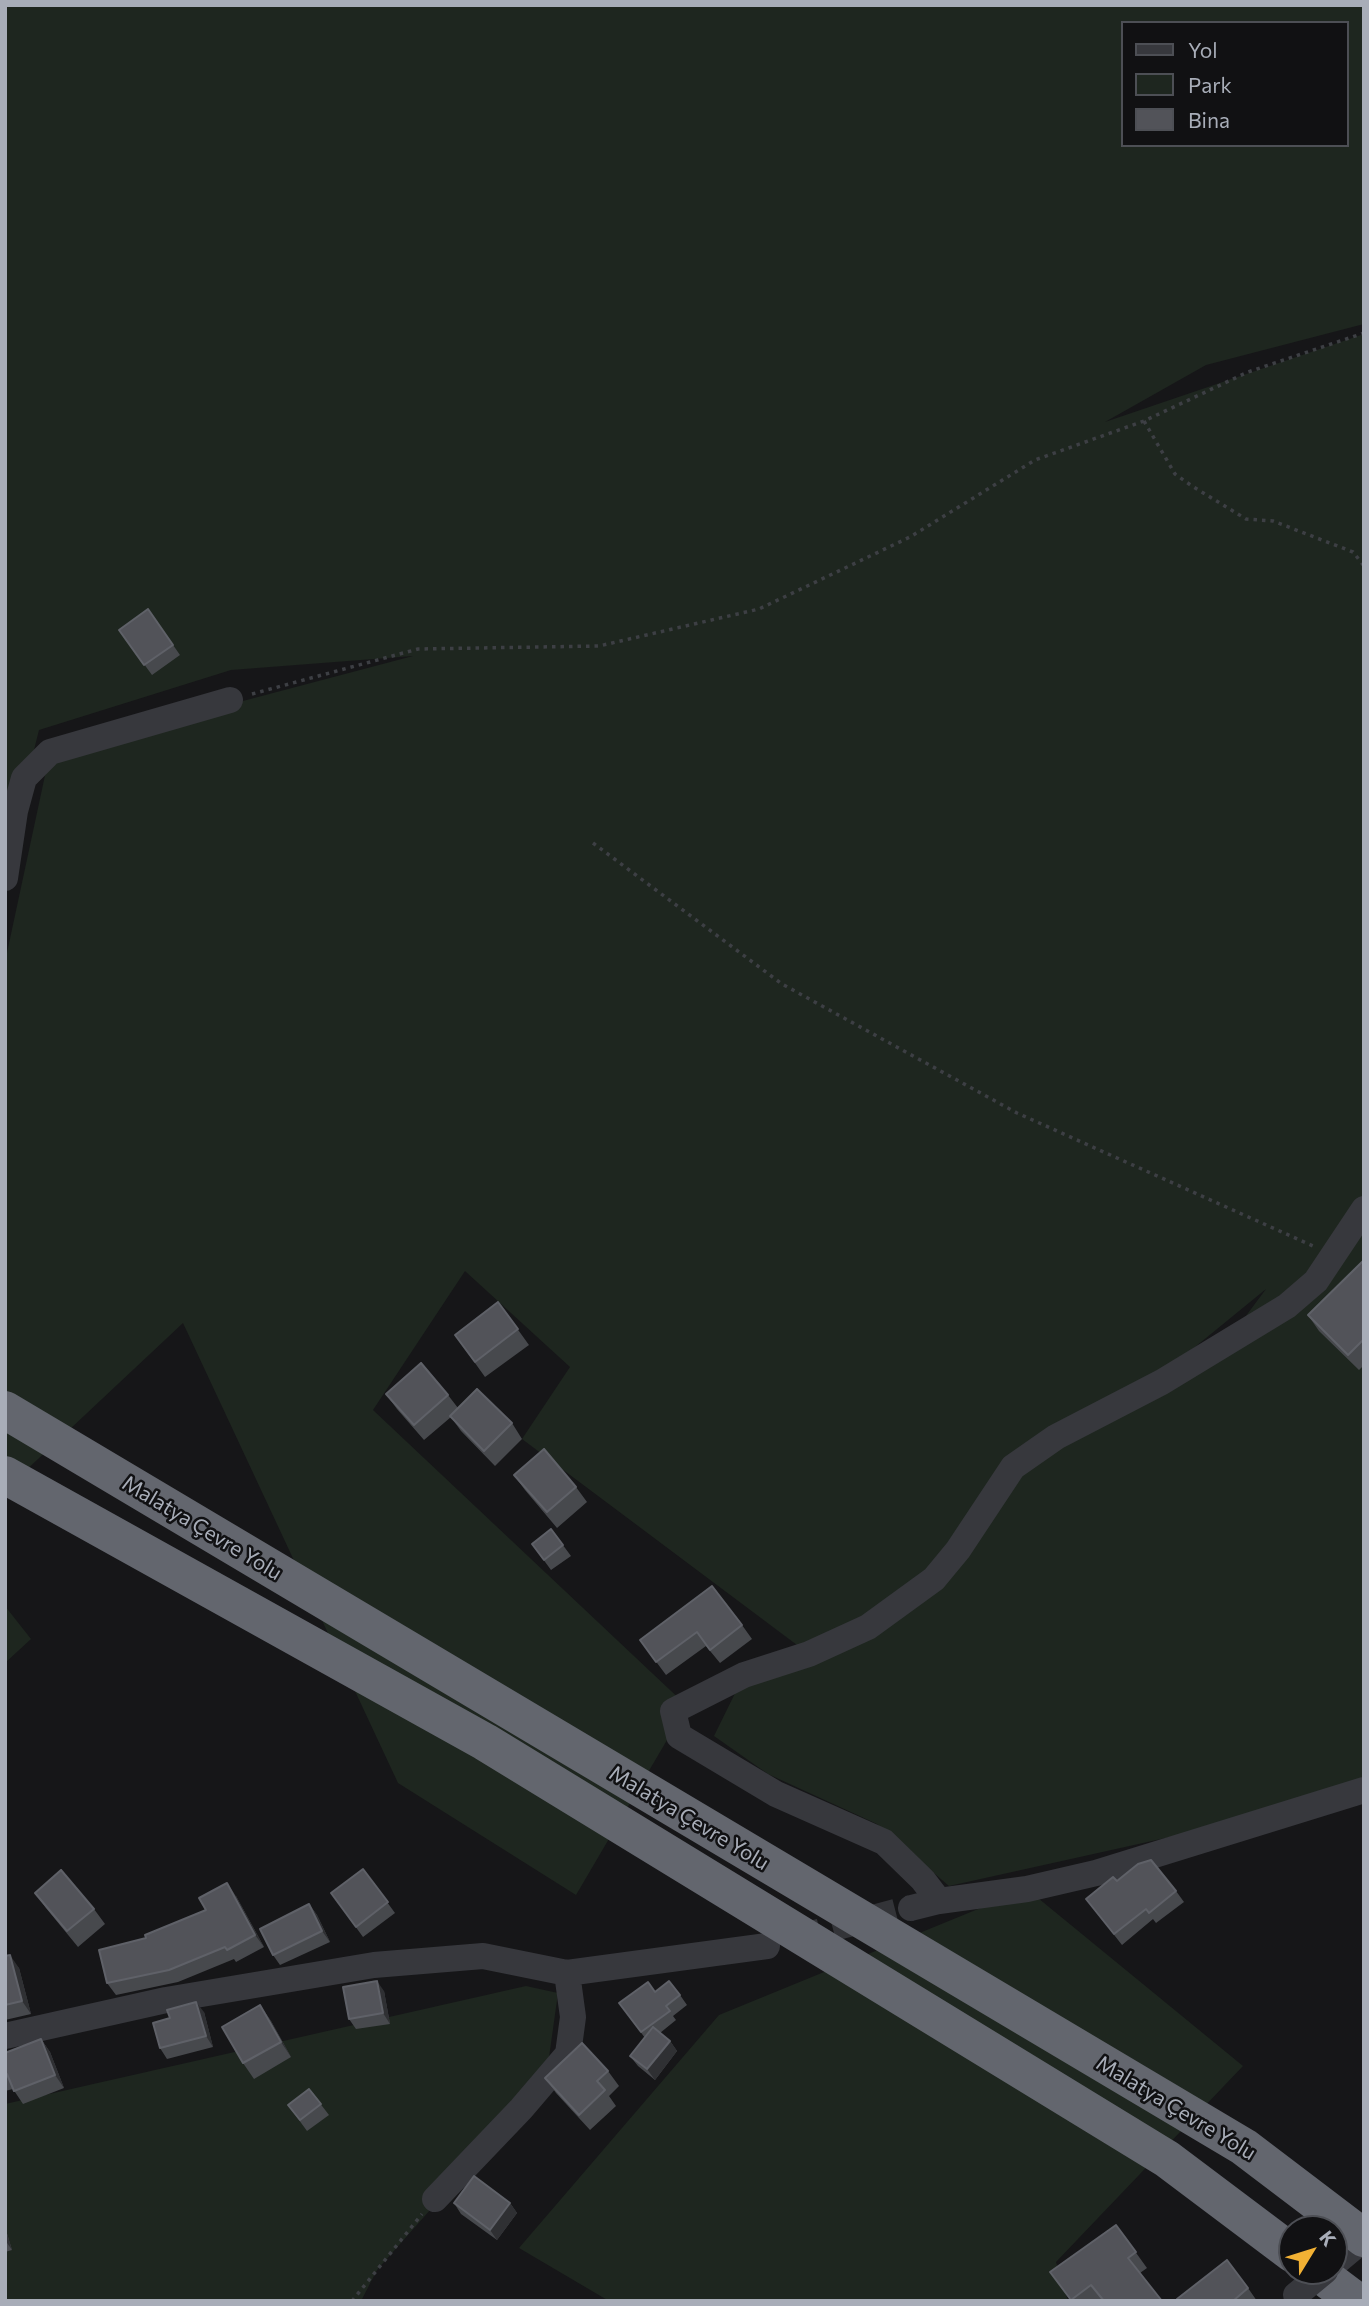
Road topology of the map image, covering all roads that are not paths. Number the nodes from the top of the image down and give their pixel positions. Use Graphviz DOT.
graph roads {
  1 [pos="230,699"];
  2 [pos="5,878"];
  3 [pos="1364,1209"];
  4 [pos="5,1410"];
  5 [pos="5,1475"];
  6 [pos="1364,1790"];
  7 [pos="939,1901"];
  8 [pos="911,1908"];
  9 [pos="766,1946"];
  10 [pos="567,1973"];
  11 [pos="5,2036"];
  12 [pos="435,2199"];
  13 [pos="1364,2239"];
  14 [pos="1278,2242"];
  15 [pos="1348,2252"];
  16 [pos="1301,2289"];
  17 [pos="1356,2301"];
  1 -- 2 [label="street"];
  3 -- 7 [label="street"];
  4 -- 13 [label="highway, Malatya Çevre Yolu"];
  5 -- 14 [label="highway, Malatya Çevre Yolu"];
  6 -- 7 [label="street"];
  7 -- 8 [label="street"];
  9 -- 10 [label="street"];
  10 -- 11 [label="street"];
  10 -- 12 [label="street"];
  13 -- 15 [label="street"];
  16 -- 17 [label="highway"];
}
